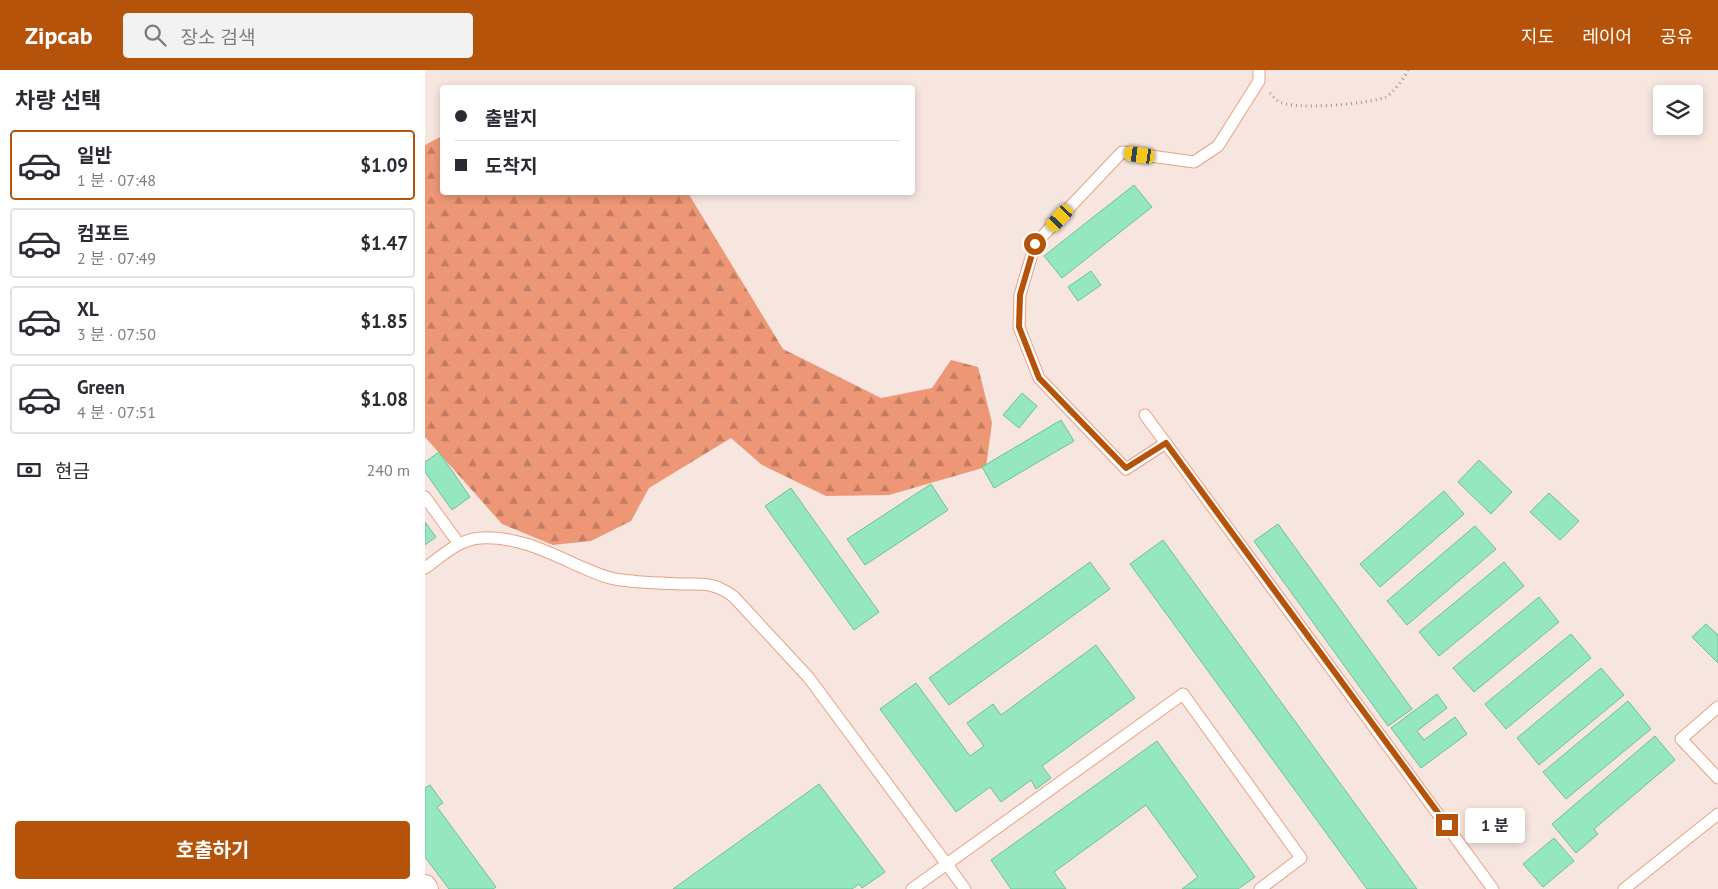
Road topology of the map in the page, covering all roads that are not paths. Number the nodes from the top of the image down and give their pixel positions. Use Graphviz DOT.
graph roads {
  1 [pos="1259,76"];
  2 [pos="1145,415"];
  3 [pos="1166,443"];
  4 [pos="425,497"];
  5 [pos="459,544"];
  6 [pos="425,568"];
  7 [pos="1718,707"];
  8 [pos="1718,778"];
  9 [pos="1718,814"];
  10 [pos="946,864"];
  11 [pos="425,886"];
  12 [pos="427,889"];
  13 [pos="912,889"];
  14 [pos="965,889"];
  15 [pos="1260,889"];
  16 [pos="1493,889"];
  17 [pos="1624,889"];
  1 -- 3 [label="lane"];
  2 -- 3 [label="lane"];
  3 -- 16 [label="lane"];
  4 -- 5 [label="lane"];
  5 -- 6 [label="lane"];
  5 -- 10 [label="lane"];
  7 -- 8 [label="lane"];
  9 -- 17 [label="lane"];
  10 -- 13 [label="lane"];
  10 -- 14 [label="lane"];
  10 -- 15 [label="lane"];
  11 -- 12 [label="street"];
}
